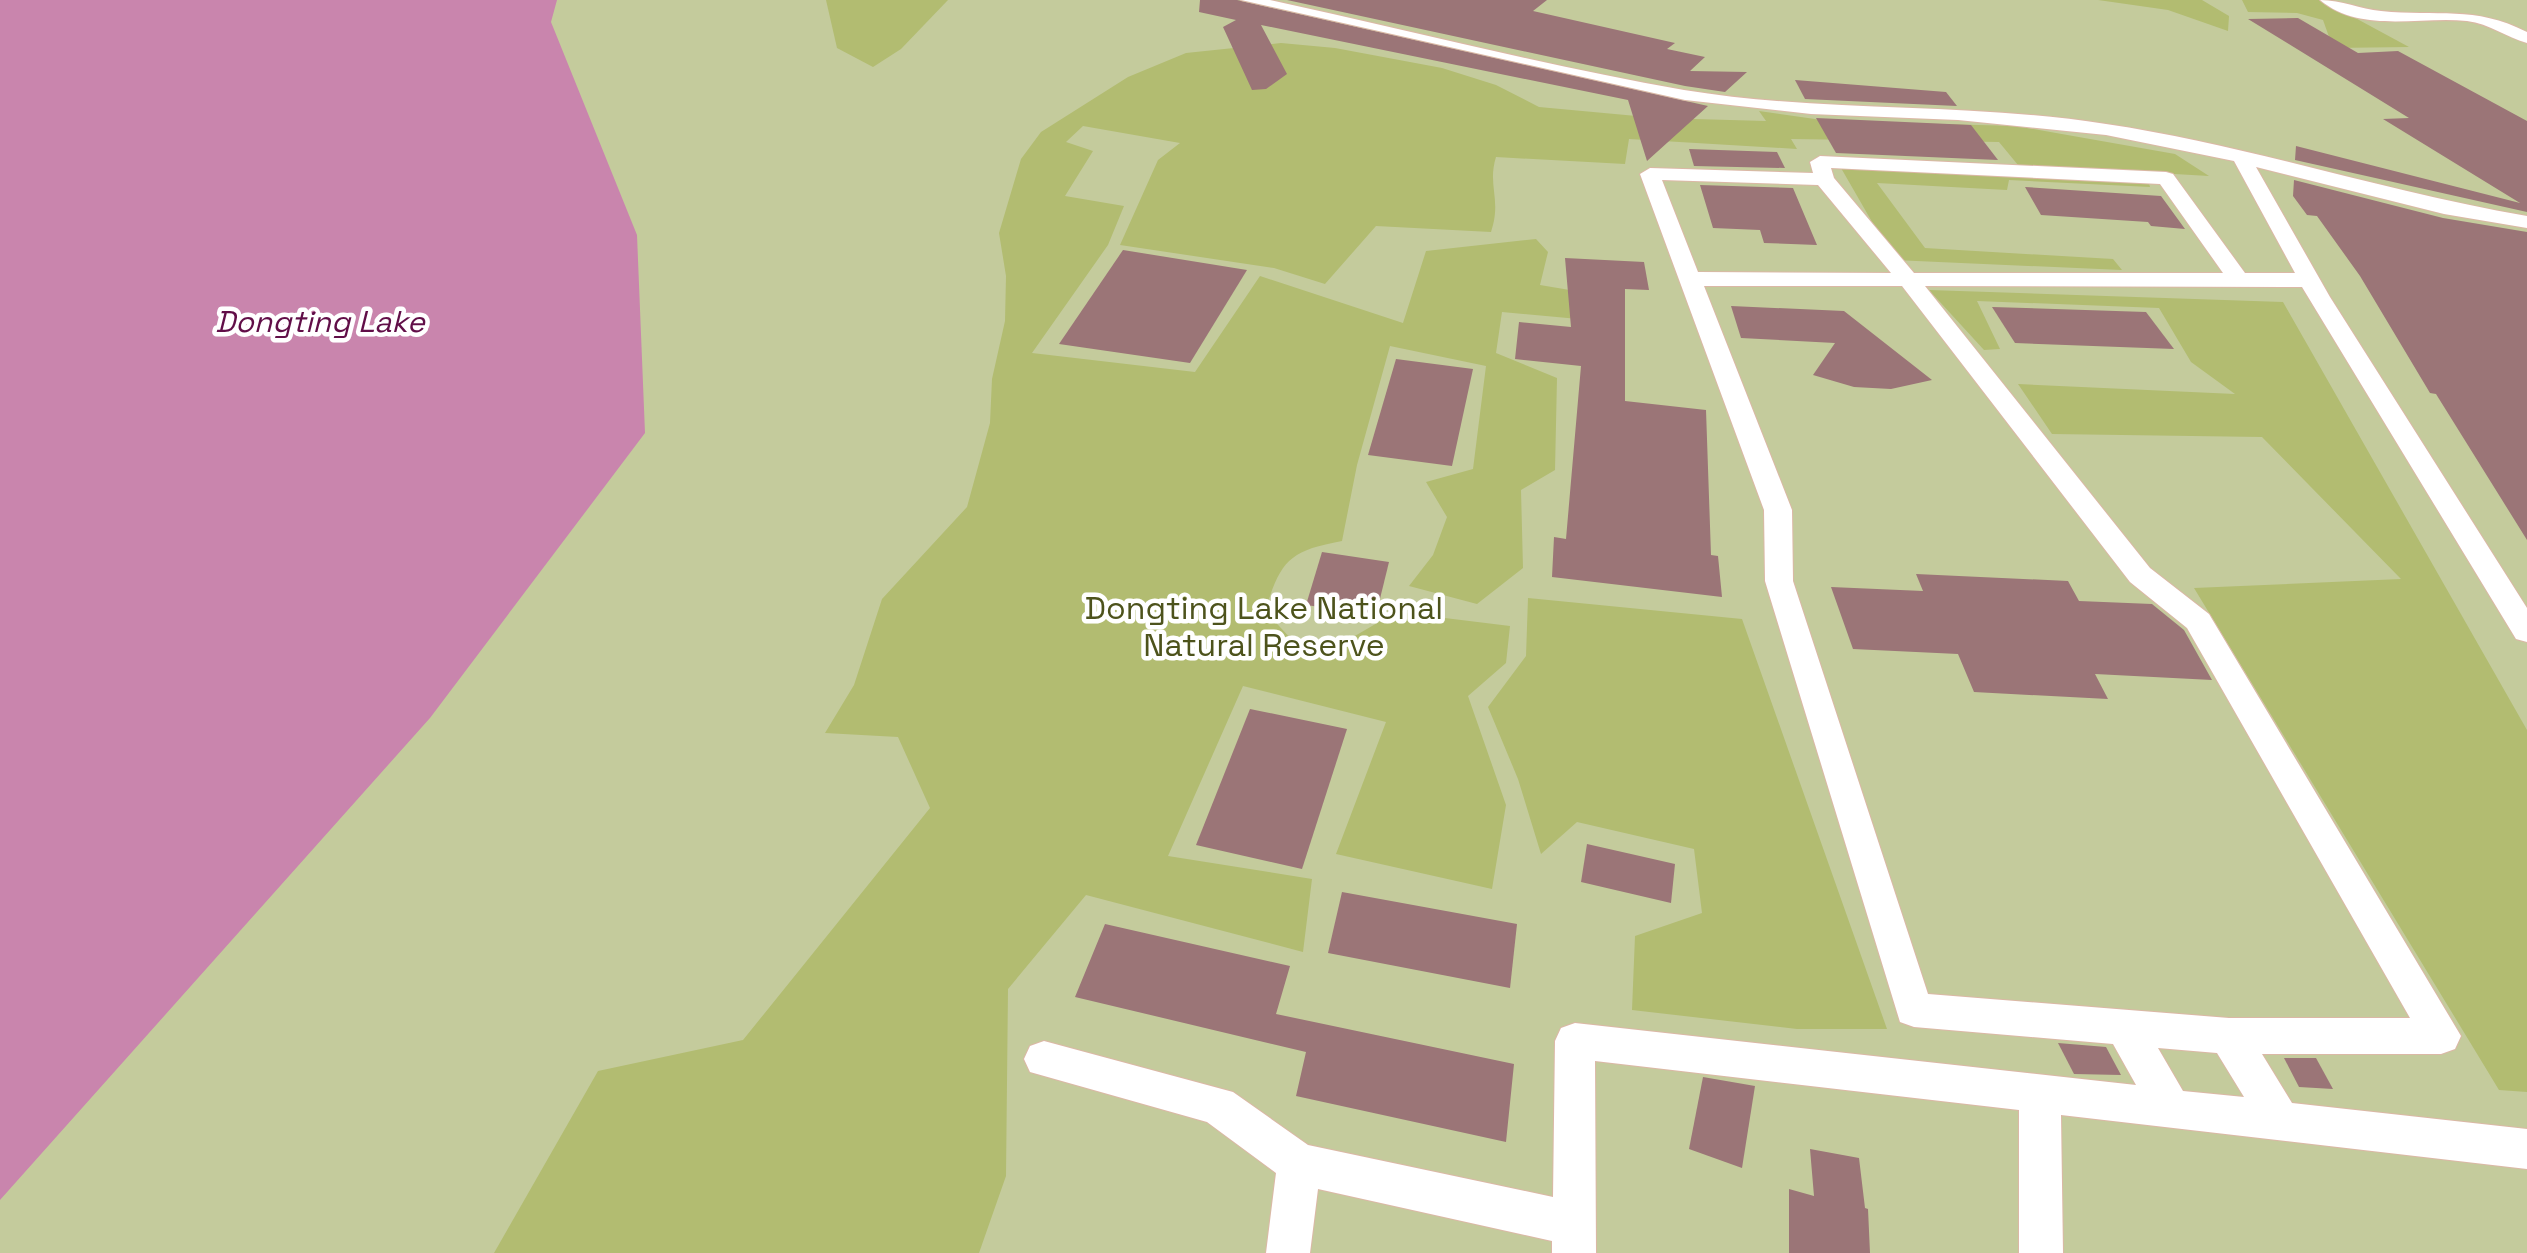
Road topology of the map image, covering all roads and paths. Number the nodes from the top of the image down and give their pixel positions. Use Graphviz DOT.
graph roads {
  1 [pos="1249,0"];
  2 [pos="2328,0"];
  3 [pos="2527,38"];
  4 [pos="2241,157"];
  5 [pos="1824,179"];
  6 [pos="2527,222"];
  7 [pos="1690,279"];
  8 [pos="1908,279"];
  9 [pos="2239,280"];
  10 [pos="2309,280"];
  11 [pos="2527,632"];
  12 [pos="2125,1027"];
  13 [pos="2229,1036"];
  14 [pos="1044,1060"];
  15 [pos="2040,1094"];
  16 [pos="2170,1109"];
  17 [pos="2281,1122"];
  18 [pos="2527,1149"];
  19 [pos="1299,1164"];
  20 [pos="1574,1239"];
  21 [pos="1288,1253"];
  22 [pos="2041,1253"];
  1 -- 4 [label="street"];
  2 -- 3 [label="street"];
  4 -- 6 [label="street"];
  4 -- 10 [label="street"];
  5 -- 7 [label="street"];
  5 -- 8 [label="street"];
  5 -- 9 [label="street"];
  7 -- 8 [label="street"];
  7 -- 12 [label="street"];
  8 -- 9 [label="street"];
  8 -- 13 [label="street"];
  9 -- 10 [label="street"];
  10 -- 11 [label="street"];
  12 -- 13 [label="street"];
  12 -- 16 [label="street"];
  13 -- 17 [label="street"];
  14 -- 19 [label="street"];
  15 -- 16 [label="street"];
  15 -- 20 [label="street"];
  15 -- 22 [label="street"];
  16 -- 17 [label="street"];
  17 -- 18 [label="street"];
  19 -- 20 [label="street"];
  19 -- 21 [label="street"];
}
